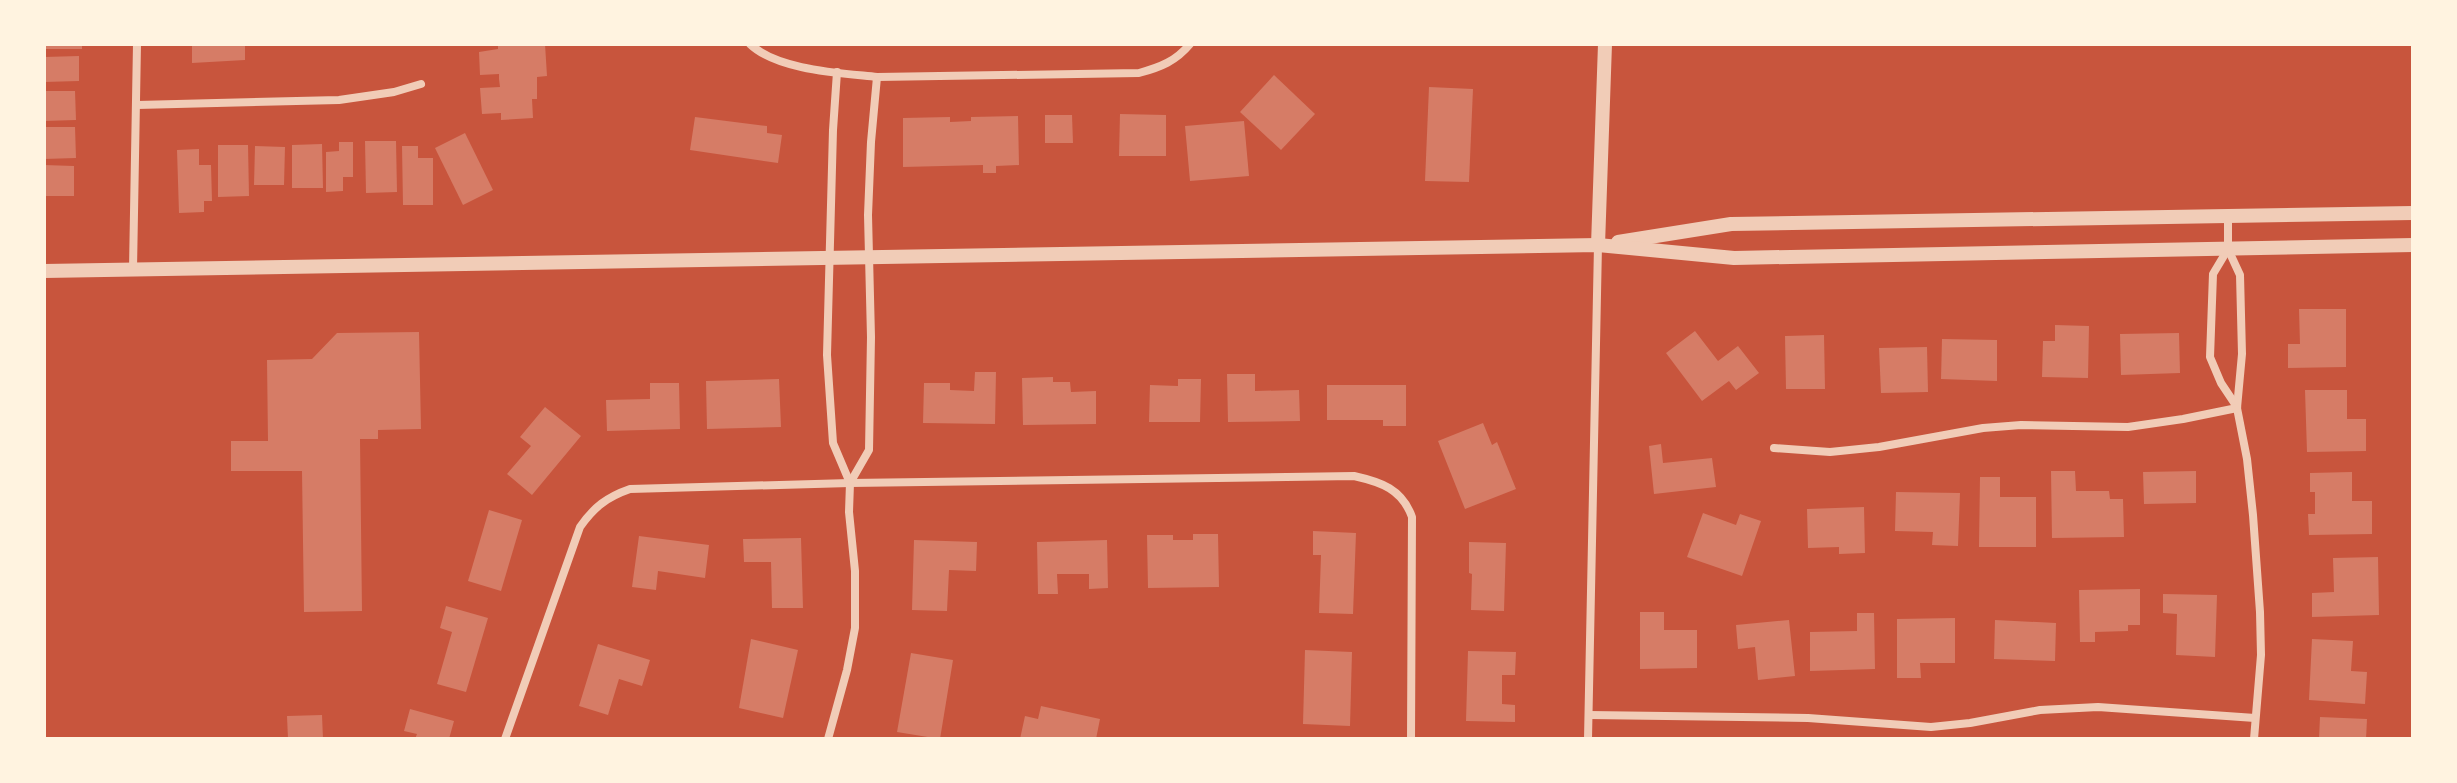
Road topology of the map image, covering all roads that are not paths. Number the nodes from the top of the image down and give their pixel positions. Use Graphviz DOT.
graph roads {
  1 [pos="137,44"];
  2 [pos="750,44"];
  3 [pos="1190,44"];
  4 [pos="1605,44"];
  5 [pos="837,72"];
  6 [pos="877,77"];
  7 [pos="421,84"];
  8 [pos="137,105"];
  9 [pos="2413,213"];
  10 [pos="2228,216"];
  11 [pos="1598,245"];
  12 [pos="2413,245"];
  13 [pos="2228,249"];
  14 [pos="868,258"];
  15 [pos="829,259"];
  16 [pos="133,269"];
  17 [pos="44,271"];
  18 [pos="2237,408"];
  19 [pos="1774,448"];
  20 [pos="850,483"];
  21 [pos="1589,715"];
  22 [pos="2255,718"];
  23 [pos="505,739"];
  24 [pos="828,739"];
  25 [pos="1411,739"];
  26 [pos="1588,739"];
  27 [pos="2254,739"];
  1 -- 8 [label="street"];
  2 -- 5 [label="street"];
  3 -- 6 [label="street"];
  4 -- 11 [label="street"];
  5 -- 6 [label="street"];
  5 -- 15 [label="street"];
  6 -- 14 [label="street"];
  7 -- 8 [label="street"];
  8 -- 16 [label="street"];
  9 -- 10 [label="street"];
  10 -- 11 [label="street"];
  10 -- 13 [label="street"];
  11 -- 13 [label="street"];
  11 -- 14 [label="street"];
  11 -- 21 [label="street"];
  12 -- 13 [label="street"];
  13 -- 18 [label="street"];
  13 -- 18 [label="street"];
  14 -- 15 [label="street"];
  14 -- 20 [label="street"];
  15 -- 16 [label="street"];
  15 -- 20 [label="street"];
  16 -- 17 [label="street"];
  18 -- 19 [label="street"];
  18 -- 22 [label="street"];
  20 -- 23 [label="street"];
  20 -- 24 [label="street"];
  20 -- 25 [label="street"];
  21 -- 22 [label="street"];
  21 -- 26 [label="street"];
  22 -- 27 [label="street"];
}
